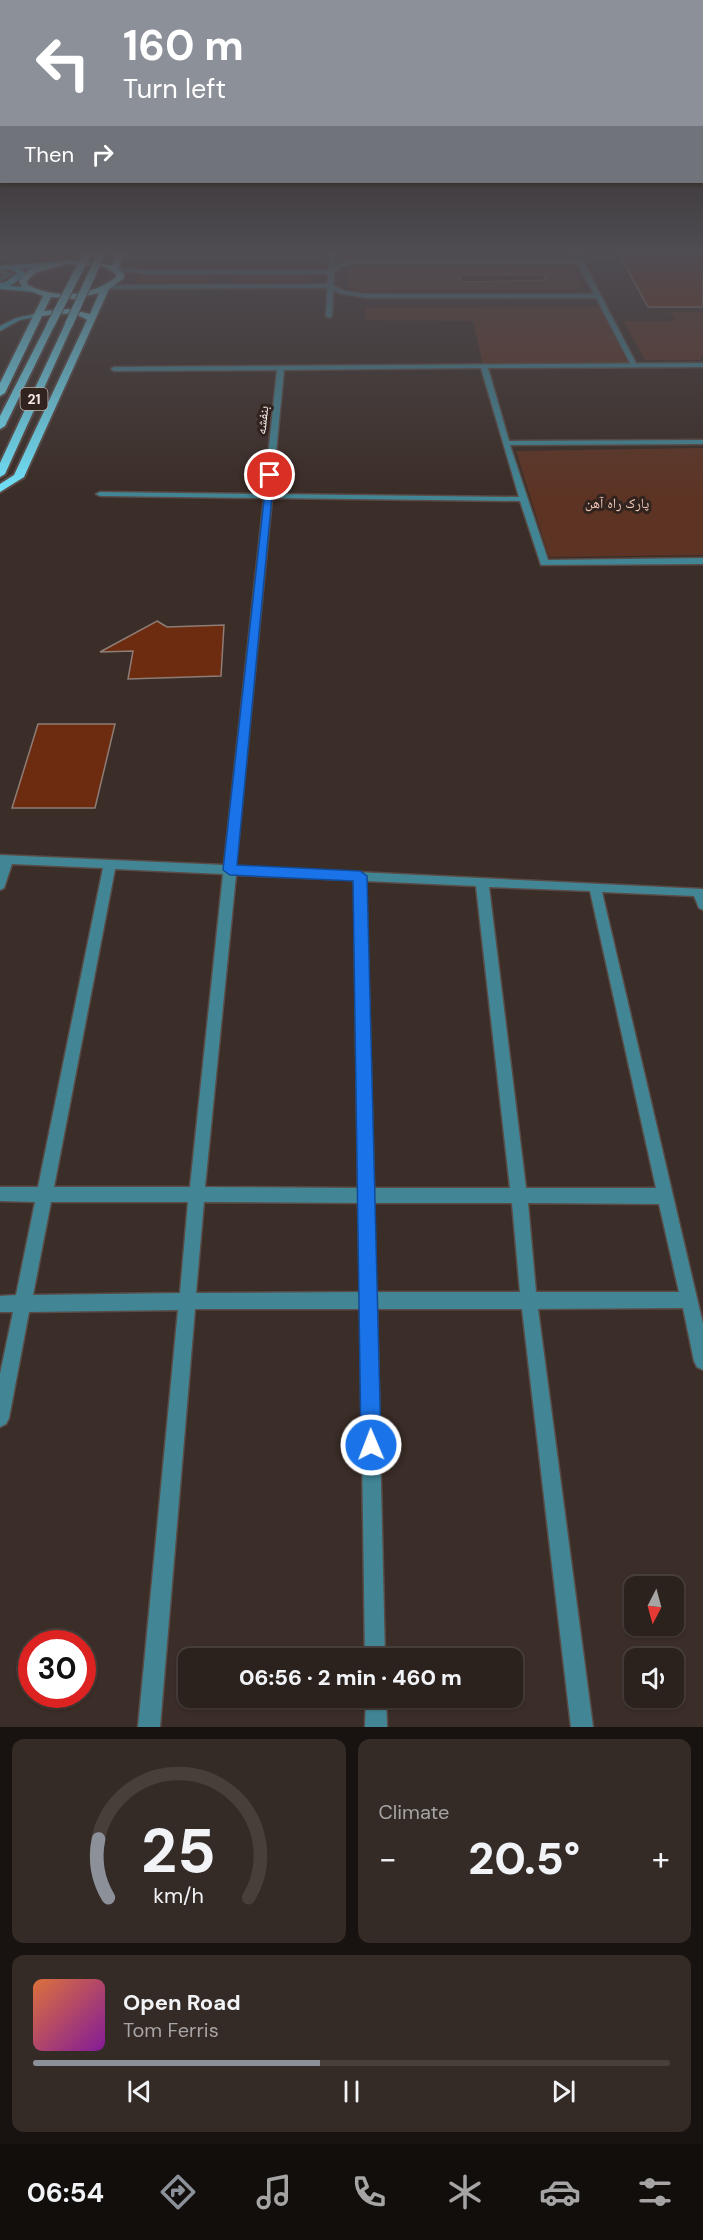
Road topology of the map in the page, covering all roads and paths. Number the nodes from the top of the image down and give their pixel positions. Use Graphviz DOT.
graph roads {
  1 [pos="29,335"];
  2 [pos="46,335"];
  3 [pos="64,335"];
  4 [pos="85,335"];
  5 [pos="618,335"];
  6 [pos="703,365"];
  7 [pos="484,366"];
  8 [pos="634,366"];
  9 [pos="281,368"];
  10 [pos="114,369"];
  11 [pos="0,393"];
  12 [pos="0,426"];
  13 [pos="703,442"];
  14 [pos="506,443"];
  15 [pos="0,474"];
  16 [pos="0,489"];
  17 [pos="100,494"];
  18 [pos="268,496"];
  19 [pos="523,499"];
  20 [pos="703,561"];
  21 [pos="4,859"];
  22 [pos="110,864"];
  23 [pos="230,870"];
  24 [pos="360,876"];
  25 [pos="482,882"];
  26 [pos="0,885"];
  27 [pos="595,887"];
  28 [pos="701,893"];
  29 [pos="703,905"];
  30 [pos="0,1194"];
  31 [pos="44,1194"];
  32 [pos="197,1194"];
  33 [pos="519,1195"];
  34 [pos="367,1196"];
  35 [pos="665,1196"];
  36 [pos="689,1300"];
  37 [pos="189,1301"];
  38 [pos="529,1301"];
  39 [pos="369,1302"];
  40 [pos="0,1304"];
  41 [pos="23,1304"];
  42 [pos="703,1361"];
  43 [pos="0,1418"];
  44 [pos="375,1648"];
  45 [pos="376,1708"];
  46 [pos="149,1727"];
  47 [pos="376,1727"];
  48 [pos="582,1727"];
  1 -- 11 [label="highway, 21"];
  2 -- 12 [label="highway, 21, bridge"];
  3 -- 15 [label="highway, 21, bridge"];
  4 -- 16 [label="highway"];
  5 -- 8 [label="street"];
  6 -- 8 [label="street"];
  7 -- 8 [label="street"];
  7 -- 9 [label="street"];
  7 -- 14 [label="street"];
  9 -- 10 [label="street"];
  9 -- 18 [label="street, بنفشه"];
  13 -- 14 [label="street"];
  14 -- 19 [label="street"];
  17 -- 18 [label="street"];
  18 -- 19 [label="street"];
  18 -- 23 [label="street, بنفشه"];
  19 -- 20 [label="street"];
  21 -- 22 [label="street"];
  21 -- 26 [label="street"];
  22 -- 23 [label="street"];
  22 -- 31 [label="street"];
  23 -- 24 [label="street"];
  23 -- 32 [label="street, بنفشه"];
  24 -- 25 [label="street"];
  24 -- 34 [label="street"];
  25 -- 27 [label="street"];
  25 -- 33 [label="street"];
  27 -- 28 [label="street"];
  27 -- 35 [label="street"];
  28 -- 29 [label="street"];
  30 -- 31 [label="street"];
  31 -- 32 [label="street"];
  31 -- 41 [label="street"];
  32 -- 34 [label="street"];
  32 -- 37 [label="street, بنفشه"];
  33 -- 34 [label="street"];
  33 -- 35 [label="street"];
  33 -- 38 [label="street"];
  34 -- 39 [label="street"];
  35 -- 36 [label="street"];
  36 -- 38 [label="street"];
  36 -- 42 [label="street"];
  37 -- 39 [label="street"];
  37 -- 41 [label="street"];
  37 -- 46 [label="street, بنفشه"];
  38 -- 39 [label="street"];
  38 -- 48 [label="street"];
  39 -- 44 [label="street"];
  40 -- 41 [label="street"];
  41 -- 43 [label="street"];
  45 -- 47 [label="street"];
}
